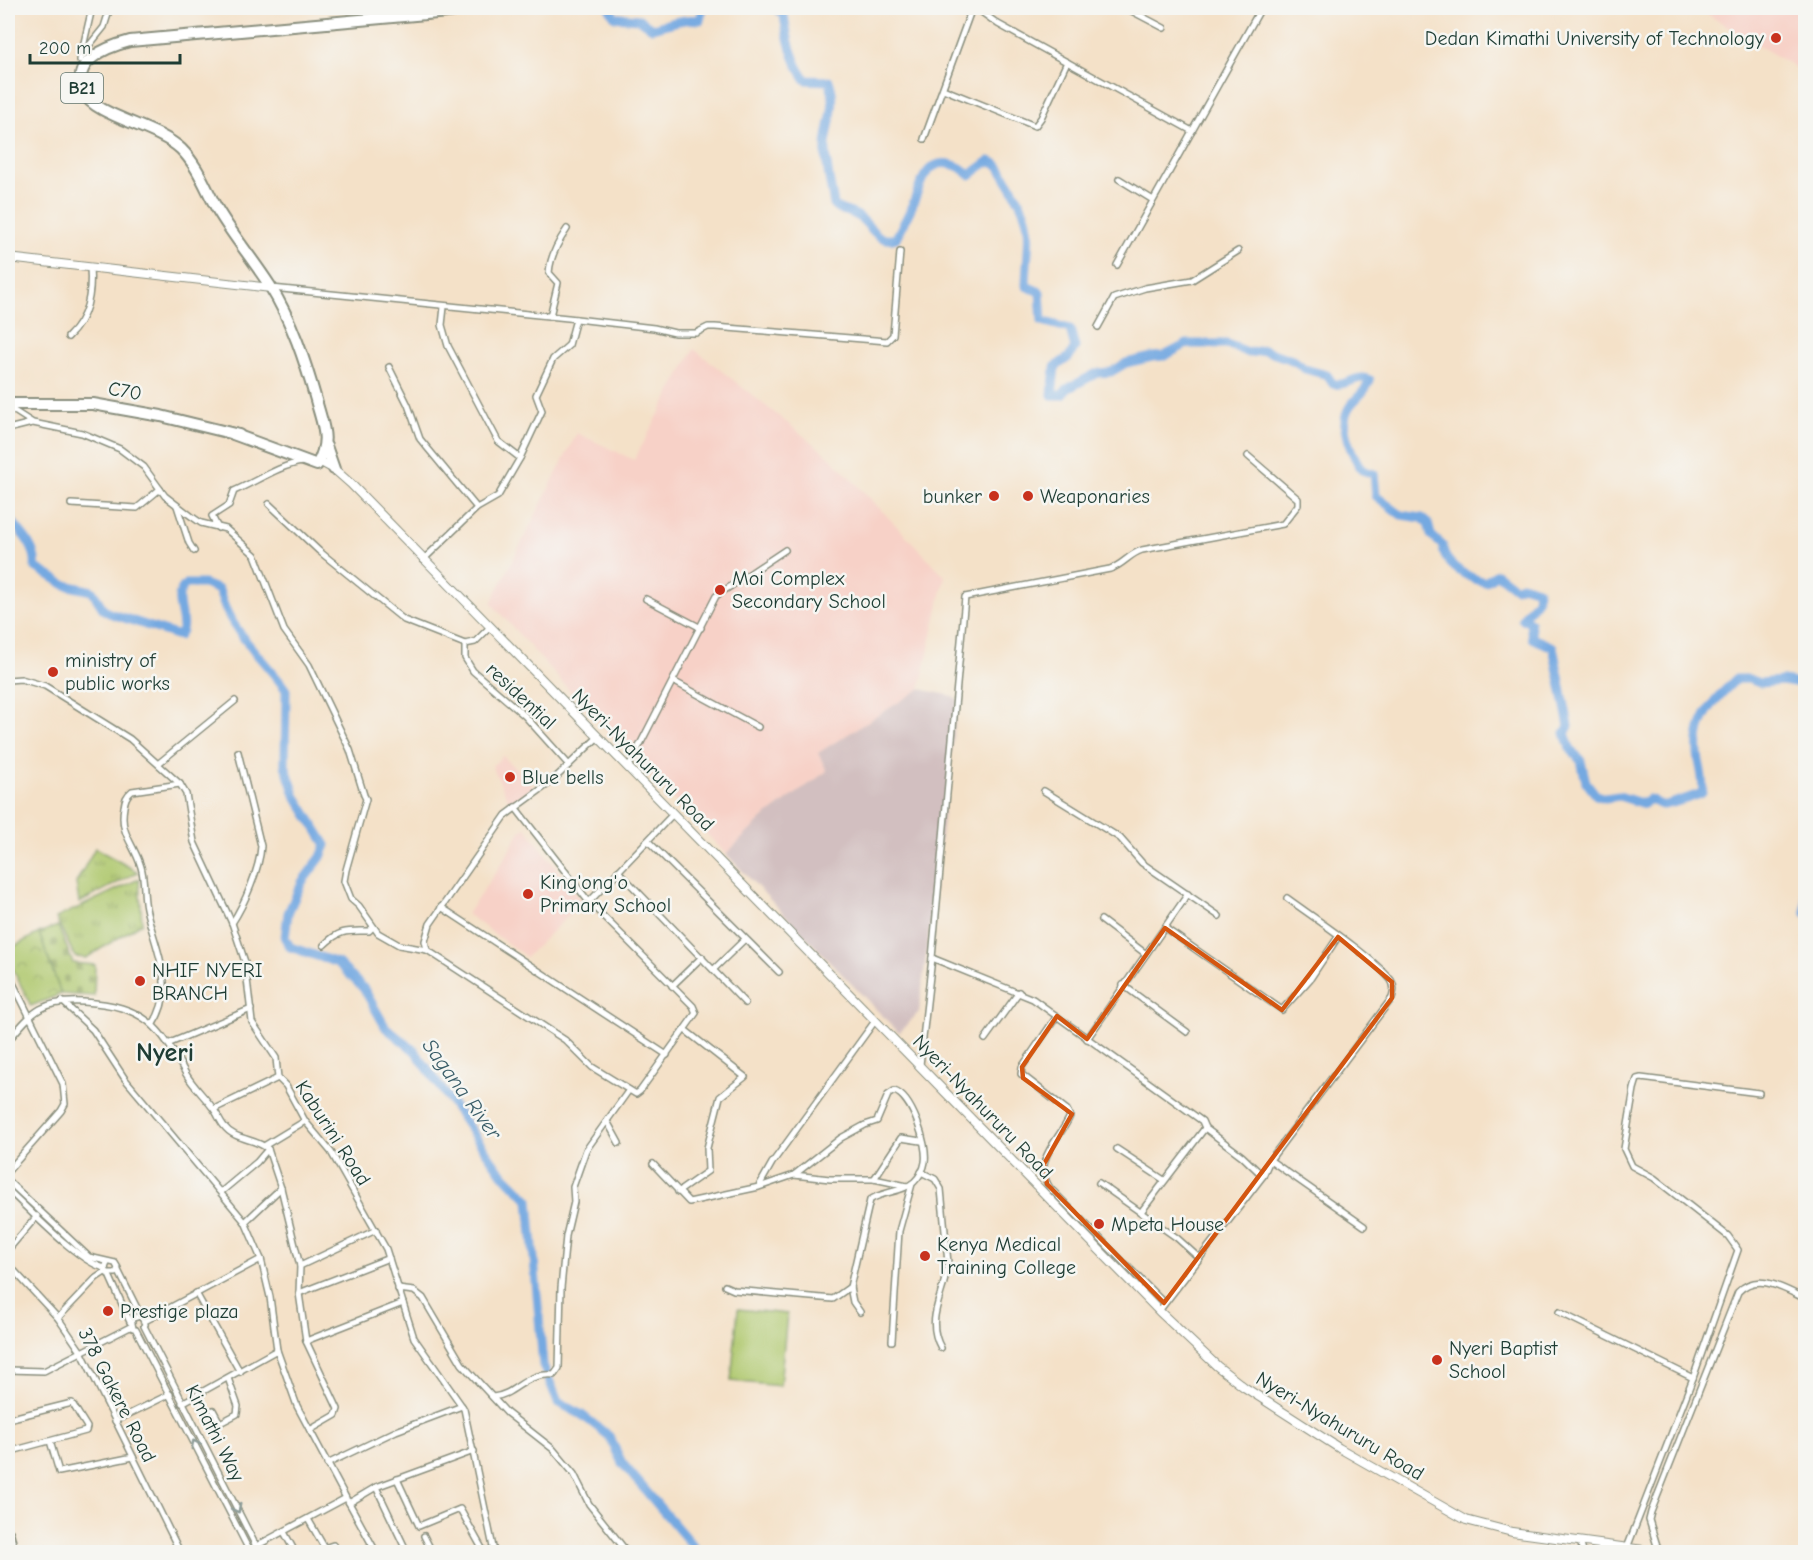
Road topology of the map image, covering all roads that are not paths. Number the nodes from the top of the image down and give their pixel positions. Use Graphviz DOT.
graph roads {
  1 [pos="92,8"];
  2 [pos="110,8"];
  3 [pos="474,8"];
  4 [pos="974,8"];
  5 [pos="1126,8"];
  6 [pos="1261,8"];
  7 [pos="1164,28"];
  8 [pos="83,53"];
  9 [pos="80,60"];
  10 [pos="1067,62"];
  11 [pos="943,89"];
  12 [pos="1192,130"];
  13 [pos="924,140"];
  14 [pos="1119,179"];
  15 [pos="1153,200"];
  16 [pos="567,229"];
  17 [pos="1238,251"];
  18 [pos="900,252"];
  19 [pos="8,258"];
  20 [pos="1117,265"];
  21 [pos="90,267"];
  22 [pos="271,288"];
  23 [pos="444,307"];
  24 [pos="550,316"];
  25 [pos="576,319"];
  26 [pos="1098,327"];
  27 [pos="68,337"];
  28 [pos="389,367"];
  29 [pos="8,406"];
  30 [pos="33,423"];
  31 [pos="8,429"];
  32 [pos="323,447"];
  33 [pos="1248,456"];
  34 [pos="519,458"];
  35 [pos="313,461"];
  36 [pos="334,469"];
  37 [pos="160,489"];
  38 [pos="71,504"];
  39 [pos="176,504"];
  40 [pos="269,504"];
  41 [pos="477,508"];
  42 [pos="385,520"];
  43 [pos="218,528"];
  44 [pos="785,550"];
  45 [pos="194,551"];
  46 [pos="423,560"];
  47 [pos="646,600"];
  48 [pos="489,628"];
  49 [pos="700,628"];
  50 [pos="465,644"];
  51 [pos="8,680"];
  52 [pos="673,681"];
  53 [pos="236,701"];
  54 [pos="758,727"];
  55 [pos="598,736"];
  56 [pos="238,752"];
  57 [pos="159,763"];
  58 [pos="569,765"];
  59 [pos="628,768"];
  60 [pos="180,784"];
  61 [pos="1044,792"];
  62 [pos="515,807"];
  63 [pos="673,814"];
  64 [pos="648,841"];
  65 [pos="618,871"];
  66 [pos="1188,894"];
  67 [pos="1287,898"];
  68 [pos="589,902"];
  69 [pos="441,907"];
  70 [pos="1219,916"];
  71 [pos="1101,920"];
  72 [pos="232,923"];
  73 [pos="373,927"];
  74 [pos="1165,928"];
  75 [pos="1338,937"];
  76 [pos="745,939"];
  77 [pos="324,945"];
  78 [pos="427,950"];
  79 [pos="1146,954"];
  80 [pos="702,957"];
  81 [pos="932,958"];
  82 [pos="714,969"];
  83 [pos="779,972"];
  84 [pos="8,973"];
  85 [pos="1123,985"];
  86 [pos="672,986"];
  87 [pos="1019,992"];
  88 [pos="62,1001"];
  89 [pos="745,1003"];
  90 [pos="251,1009"];
  91 [pos="29,1016"];
  92 [pos="1057,1016"];
  93 [pos="875,1021"];
  94 [pos="153,1024"];
  95 [pos="685,1030"];
  96 [pos="1187,1032"];
  97 [pos="986,1039"];
  98 [pos="1087,1039"];
  99 [pos="8,1041"];
  100 [pos="170,1043"];
  101 [pos="667,1055"];
  102 [pos="920,1065"];
  103 [pos="278,1078"];
  104 [pos="628,1090"];
  105 [pos="1759,1093"];
  106 [pos="214,1108"];
  107 [pos="305,1121"];
  108 [pos="608,1123"];
  109 [pos="1205,1128"];
  110 [pos="921,1141"];
  111 [pos="619,1143"];
  112 [pos="266,1148"];
  113 [pos="1117,1149"];
  114 [pos="1270,1160"];
  115 [pos="653,1164"];
  116 [pos="8,1171"];
  117 [pos="921,1172"];
  118 [pos="794,1175"];
  119 [pos="1263,1176"];
  120 [pos="873,1179"];
  121 [pos="1164,1180"];
  122 [pos="8,1181"];
  123 [pos="911,1184"];
  124 [pos="1099,1184"];
  125 [pos="759,1187"];
  126 [pos="281,1188"];
  127 [pos="8,1190"];
  128 [pos="221,1192"];
  129 [pos="678,1192"];
  130 [pos="1141,1212"];
  131 [pos="37,1216"];
  132 [pos="245,1222"];
  133 [pos="1364,1226"];
  134 [pos="376,1230"];
  135 [pos="8,1250"];
  136 [pos="389,1258"];
  137 [pos="1199,1258"];
  138 [pos="261,1259"];
  139 [pos="8,1264"];
  140 [pos="300,1266"];
  141 [pos="107,1269"];
  142 [pos="118,1270"];
  143 [pos="725,1286"];
  144 [pos="850,1287"];
  145 [pos="399,1289"];
  146 [pos="196,1293"];
  147 [pos="299,1293"];
  148 [pos="1806,1299"];
  149 [pos="403,1303"];
  150 [pos="1164,1303"];
  151 [pos="1159,1311"];
  152 [pos="860,1312"];
  153 [pos="1559,1312"];
  154 [pos="140,1316"];
  155 [pos="58,1318"];
  156 [pos="144,1324"];
  157 [pos="133,1326"];
  158 [pos="306,1341"];
  159 [pos="892,1341"];
  160 [pos="941,1348"];
  161 [pos="278,1350"];
  162 [pos="82,1353"];
  163 [pos="8,1370"];
  164 [pos="240,1372"];
  165 [pos="228,1378"];
  166 [pos="1693,1378"];
  167 [pos="170,1394"];
  168 [pos="493,1397"];
  169 [pos="182,1403"];
  170 [pos="462,1406"];
  171 [pos="213,1410"];
  172 [pos="8,1419"];
  173 [pos="115,1420"];
  174 [pos="310,1430"];
  175 [pos="50,1442"];
  176 [pos="474,1451"];
  177 [pos="8,1452"];
  178 [pos="133,1458"];
  179 [pos="327,1464"];
  180 [pos="397,1479"];
  181 [pos="376,1487"];
  182 [pos="348,1500"];
  183 [pos="308,1519"];
  184 [pos="284,1532"];
  185 [pos="8,1534"];
  186 [pos="424,1536"];
  187 [pos="1580,1541"];
  188 [pos="1627,1548"];
  189 [pos="258,1550"];
  190 [pos="325,1550"];
  191 [pos="374,1550"];
  192 [pos="12,1552"];
  193 [pos="180,1552"];
  194 [pos="248,1552"];
  195 [pos="295,1552"];
  196 [pos="339,1552"];
  197 [pos="361,1552"];
  198 [pos="407,1552"];
  199 [pos="432,1552"];
  200 [pos="484,1552"];
  201 [pos="494,1552"];
  202 [pos="627,1552"];
  203 [pos="1583,1552"];
  204 [pos="1659,1552"];
  1 -- 8 [label="street"];
  2 -- 8 [label="street"];
  3 -- 22 [label="highway, B21"];
  4 -- 10 [label="street"];
  4 -- 11 [label="street"];
  5 -- 7 [label="street"];
  6 -- 12 [label="street"];
  8 -- 9 [label="street"];
  10 -- 11 [label="street"];
  10 -- 12 [label="street"];
  11 -- 13 [label="street"];
  12 -- 15 [label="street"];
  14 -- 15 [label="street"];
  15 -- 20 [label="street"];
  16 -- 24 [label="street"];
  17 -- 26 [label="street"];
  18 -- 25 [label="street"];
  19 -- 21 [label="main road"];
  21 -- 22 [label="main road"];
  21 -- 27 [label="street"];
  22 -- 23 [label="street"];
  22 -- 32 [label="highway, B21"];
  23 -- 24 [label="street"];
  23 -- 34 [label="street"];
  24 -- 25 [label="street"];
  25 -- 34 [label="street"];
  28 -- 41 [label="street"];
  29 -- 30 [label="street"];
  29 -- 35 [label="highway, C70"];
  30 -- 31 [label="street"];
  30 -- 37 [label="street"];
  32 -- 35 [label="highway"];
  32 -- 36 [label="highway, B21"];
  33 -- 81 [label="street"];
  34 -- 41 [label="street"];
  35 -- 36 [label="main road, Nyeri-Nyahururu Road"];
  35 -- 42 [label="main road, Nyeri-Nyahururu Road"];
  35 -- 43 [label="street"];
  36 -- 42 [label="main road, Nyeri-Nyahururu Road"];
  37 -- 38 [label="street"];
  37 -- 39 [label="street"];
  39 -- 43 [label="street"];
  39 -- 45 [label="street"];
  40 -- 50 [label="street"];
  41 -- 46 [label="street"];
  42 -- 46 [label="main road, Nyeri-Nyahururu Road"];
  43 -- 73 [label="street"];
  44 -- 49 [label="street"];
  46 -- 48 [label="main road, Nyeri-Nyahururu Road"];
  47 -- 49 [label="street"];
  48 -- 50 [label="street"];
  48 -- 55 [label="main road, Nyeri-Nyahururu Road"];
  49 -- 52 [label="street"];
  50 -- 58 [label="street, residential"];
  51 -- 57 [label="street, Kaburini Road"];
  52 -- 54 [label="street"];
  52 -- 59 [label="street"];
  53 -- 57 [label="street"];
  55 -- 58 [label="street"];
  55 -- 59 [label="main road, Nyeri-Nyahururu Road"];
  56 -- 72 [label="street"];
  57 -- 60 [label="street, Kaburini Road"];
  58 -- 62 [label="street"];
  59 -- 63 [label="main road, Nyeri-Nyahururu Road"];
  60 -- 72 [label="street, Kaburini Road"];
  60 -- 94 [label="street"];
  61 -- 66 [label="street"];
  62 -- 68 [label="street"];
  62 -- 69 [label="street"];
  63 -- 64 [label="street"];
  63 -- 93 [label="main road, Nyeri-Nyahururu Road"];
  64 -- 65 [label="street"];
  64 -- 76 [label="street"];
  65 -- 68 [label="street"];
  65 -- 80 [label="street"];
  66 -- 70 [label="street"];
  66 -- 74 [label="street"];
  67 -- 75 [label="street"];
  68 -- 86 [label="street"];
  69 -- 78 [label="street"];
  69 -- 101 [label="street"];
  71 -- 79 [label="street"];
  72 -- 90 [label="street, Kaburini Road"];
  73 -- 77 [label="street"];
  73 -- 78 [label="street"];
  74 -- 75 [label="street"];
  74 -- 79 [label="street"];
  75 -- 114 [label="street"];
  76 -- 82 [label="street"];
  76 -- 83 [label="street"];
  78 -- 104 [label="street"];
  79 -- 85 [label="street"];
  80 -- 82 [label="street"];
  80 -- 86 [label="street"];
  81 -- 87 [label="street"];
  81 -- 102 [label="street"];
  82 -- 89 [label="street"];
  84 -- 91 [label="street"];
  85 -- 96 [label="street"];
  85 -- 98 [label="street"];
  86 -- 95 [label="street"];
  87 -- 92 [label="street"];
  87 -- 97 [label="street"];
  88 -- 91 [label="street"];
  88 -- 94 [label="street"];
  88 -- 128 [label="street"];
  90 -- 100 [label="street"];
  90 -- 103 [label="street, Kaburini Road"];
  91 -- 99 [label="street"];
  91 -- 116 [label="street"];
  92 -- 98 [label="street"];
  92 -- 150 [label="street"];
  93 -- 102 [label="main road, Nyeri-Nyahururu Road"];
  93 -- 125 [label="street"];
  94 -- 100 [label="street"];
  95 -- 101 [label="street"];
  95 -- 129 [label="street"];
  98 -- 109 [label="street"];
  100 -- 106 [label="street"];
  101 -- 104 [label="street"];
  102 -- 151 [label="main road, Nyeri-Nyahururu Road"];
  103 -- 106 [label="street"];
  103 -- 107 [label="street, Kaburini Road"];
  104 -- 108 [label="street"];
  105 -- 166 [label="street"];
  106 -- 112 [label="street"];
  107 -- 112 [label="street"];
  107 -- 134 [label="street, Kaburini Road"];
  108 -- 111 [label="street"];
  108 -- 168 [label="street"];
  109 -- 119 [label="street"];
  109 -- 121 [label="street"];
  110 -- 117 [label="street"];
  110 -- 118 [label="street"];
  110 -- 120 [label="street"];
  112 -- 126 [label="street"];
  112 -- 128 [label="street"];
  113 -- 121 [label="street"];
  114 -- 119 [label="street"];
  114 -- 133 [label="street"];
  115 -- 129 [label="street"];
  117 -- 123 [label="street"];
  117 -- 160 [label="street"];
  118 -- 120 [label="street"];
  118 -- 125 [label="street"];
  119 -- 137 [label="street"];
  120 -- 123 [label="street"];
  121 -- 130 [label="street"];
  122 -- 141 [label="street"];
  123 -- 144 [label="street"];
  123 -- 159 [label="street"];
  124 -- 130 [label="street"];
  125 -- 129 [label="street"];
  126 -- 132 [label="street"];
  126 -- 140 [label="street"];
  127 -- 131 [label="street"];
  128 -- 132 [label="street"];
  130 -- 137 [label="street"];
  131 -- 135 [label="street"];
  131 -- 141 [label="street"];
  132 -- 138 [label="street"];
  134 -- 136 [label="street, Kaburini Road"];
  134 -- 140 [label="street"];
  136 -- 145 [label="street, Kaburini Road"];
  136 -- 147 [label="street"];
  137 -- 150 [label="street"];
  138 -- 146 [label="street"];
  138 -- 161 [label="street"];
  139 -- 155 [label="street, 378 Gakere Road"];
  140 -- 147 [label="street"];
  141 -- 142 [label="street"];
  141 -- 142 [label="street"];
  141 -- 155 [label="street"];
  141 -- 157 [label="street, Kimathi Way"];
  142 -- 154 [label="street"];
  143 -- 144 [label="street"];
  144 -- 152 [label="street"];
  145 -- 149 [label="street, Kaburini Road"];
  145 -- 168 [label="street"];
  146 -- 156 [label="street"];
  146 -- 164 [label="street"];
  147 -- 158 [label="street"];
  148 -- 204 [label="street"];
  149 -- 158 [label="street"];
  149 -- 170 [label="street, Kaburini Road"];
  150 -- 151 [label="street"];
  151 -- 187 [label="main road, Nyeri-Nyahururu Road"];
  153 -- 166 [label="street"];
  154 -- 156 [label="street, Kimathi Way"];
  154 -- 157 [label="street"];
  155 -- 162 [label="street, 378 Gakere Road"];
  156 -- 157 [label="street"];
  156 -- 169 [label="street, Kimathi Way"];
  157 -- 162 [label="street"];
  157 -- 167 [label="street, Kimathi Way"];
  158 -- 174 [label="street"];
  161 -- 164 [label="street"];
  161 -- 174 [label="street"];
  162 -- 163 [label="street"];
  162 -- 173 [label="street, 378 Gakere Road"];
  164 -- 165 [label="street"];
  165 -- 169 [label="street"];
  165 -- 171 [label="street"];
  166 -- 188 [label="street"];
  167 -- 173 [label="street"];
  194 -- 167 [label="street, Kimathi Way, one-way"];
  168 -- 202 [label="street"];
  169 -- 189 [label="street, Kimathi Way, one-way"];
  170 -- 176 [label="street, Kaburini Road"];
  170 -- 179 [label="street"];
  172 -- 175 [label="street"];
  173 -- 178 [label="street, 378 Gakere Road"];
  174 -- 179 [label="street"];
  175 -- 177 [label="street"];
  175 -- 178 [label="street"];
  176 -- 180 [label="street"];
  176 -- 201 [label="street, Kaburini Road"];
  178 -- 193 [label="street, 378 Gakere Road"];
  179 -- 182 [label="street"];
  180 -- 181 [label="street"];
  180 -- 200 [label="street"];
  181 -- 182 [label="street"];
  181 -- 198 [label="street"];
  182 -- 183 [label="street"];
  182 -- 191 [label="street"];
  183 -- 184 [label="street"];
  183 -- 190 [label="street"];
  184 -- 189 [label="street"];
  184 -- 195 [label="street"];
  185 -- 192 [label="highway"];
  186 -- 199 [label="street"];
  187 -- 188 [label="main road, Nyeri-Nyahururu Road"];
  187 -- 203 [label="street"];
  188 -- 204 [label="main road, Nyeri-Nyahururu Road"];
  189 -- 194 [label="street"];
  190 -- 196 [label="street"];
  191 -- 197 [label="street"];
}
